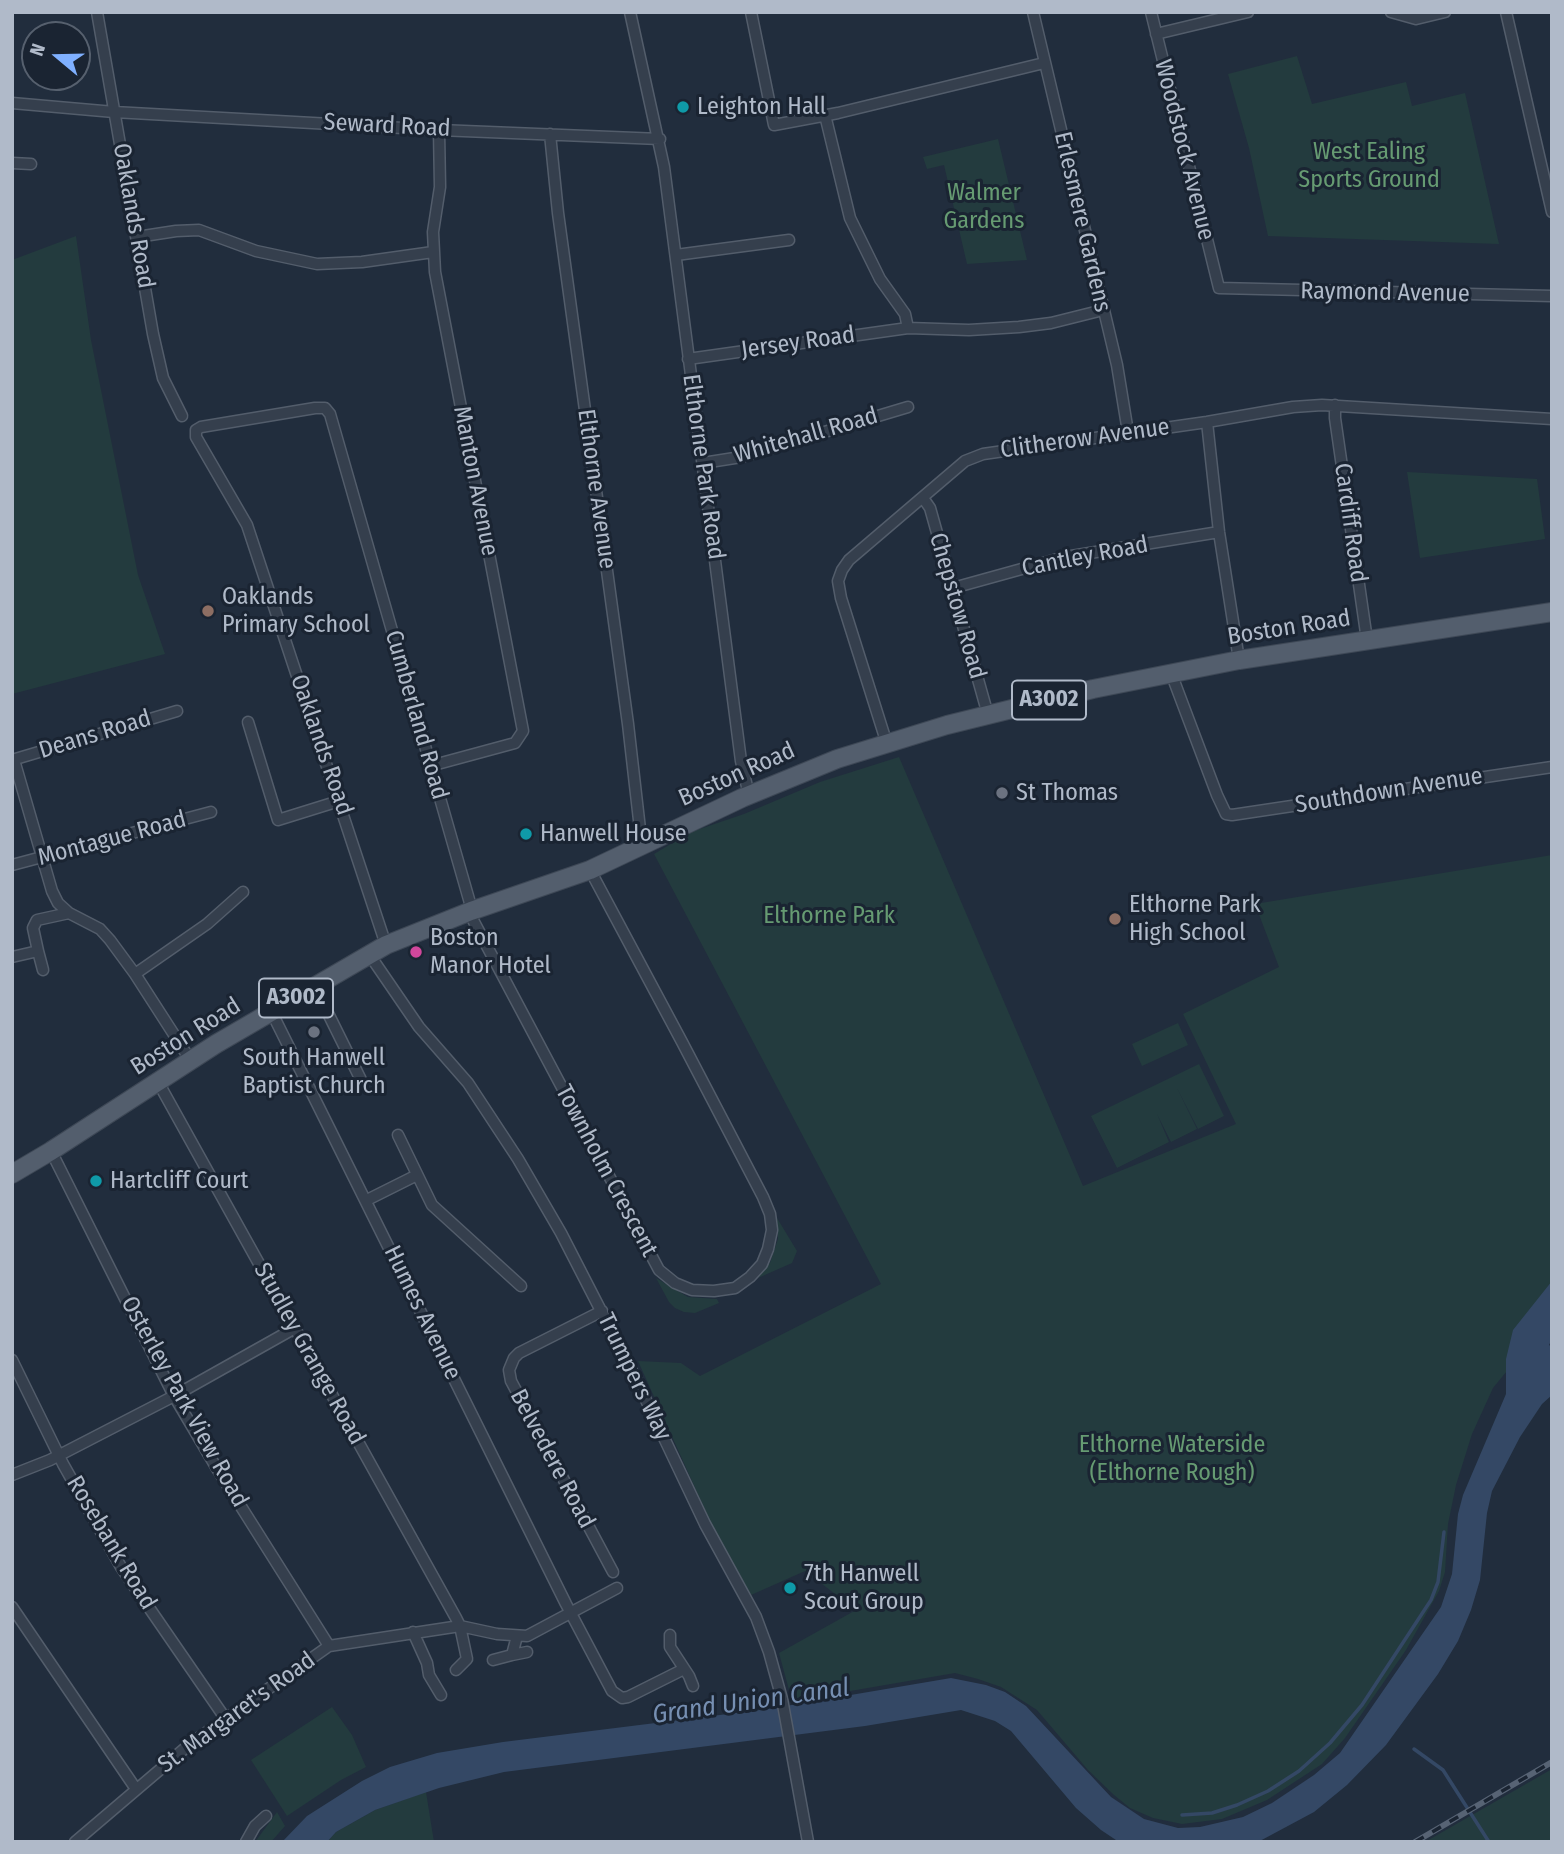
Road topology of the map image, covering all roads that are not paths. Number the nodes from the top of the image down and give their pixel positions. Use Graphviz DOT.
graph roads {
  1 [pos="97,12"];
  2 [pos="630,12"];
  3 [pos="751,12"];
  4 [pos="1032,12"];
  5 [pos="1151,12"];
  6 [pos="1248,12"];
  7 [pos="1391,12"];
  8 [pos="1446,12"];
  9 [pos="1506,12"];
  10 [pos="1156,34"];
  11 [pos="1044,63"];
  12 [pos="12,103"];
  13 [pos="114,112"];
  14 [pos="825,115"];
  15 [pos="439,130"];
  16 [pos="550,134"];
  17 [pos="660,139"];
  18 [pos="12,163"];
  19 [pos="31,164"];
  20 [pos="1552,212"];
  21 [pos="138,237"];
  22 [pos="789,240"];
  23 [pos="433,251"];
  24 [pos="676,254"];
  25 [pos="1219,288"];
  26 [pos="1552,296"];
  27 [pos="1103,310"];
  28 [pos="908,328"];
  29 [pos="688,359"];
  30 [pos="1335,405"];
  31 [pos="908,407"];
  32 [pos="182,416"];
  33 [pos="1552,419"];
  34 [pos="1207,422"];
  35 [pos="1128,432"];
  36 [pos="196,434"];
  37 [pos="703,463"];
  38 [pos="923,498"];
  39 [pos="1219,532"];
  40 [pos="953,588"];
  41 [pos="1552,612"];
  42 [pos="1367,640"];
  43 [pos="1239,660"];
  44 [pos="1171,673"];
  45 [pos="177,711"];
  46 [pos="988,715"];
  47 [pos="248,722"];
  48 [pos="887,744"];
  49 [pos="13,760"];
  50 [pos="430,766"];
  51 [pos="1552,767"];
  52 [pos="749,795"];
  53 [pos="339,801"];
  54 [pos="211,812"];
  55 [pos="645,844"];
  56 [pos="43,859"];
  57 [pos="12,865"];
  58 [pos="590,870"];
  59 [pos="243,892"];
  60 [pos="471,911"];
  61 [pos="69,913"];
  62 [pos="386,945"];
  63 [pos="38,951"];
  64 [pos="369,954"];
  65 [pos="12,957"];
  66 [pos="43,970"];
  67 [pos="135,974"];
  68 [pos="315,987"];
  69 [pos="272,1013"];
  70 [pos="191,1061"];
  71 [pos="158,1082"];
  72 [pos="362,1082"];
  73 [pos="398,1135"];
  74 [pos="51,1152"];
  75 [pos="12,1174"];
  76 [pos="417,1175"];
  77 [pos="367,1200"];
  78 [pos="521,1286"];
  79 [pos="602,1311"];
  80 [pos="295,1328"];
  81 [pos="12,1360"];
  82 [pos="174,1396"];
  83 [pos="60,1454"];
  84 [pos="12,1475"];
  85 [pos="613,1572"];
  86 [pos="617,1588"];
  87 [pos="12,1607"];
  88 [pos="571,1613"];
  89 [pos="460,1626"];
  90 [pos="414,1632"];
  91 [pos="670,1635"];
  92 [pos="517,1636"];
  93 [pos="329,1646"];
  94 [pos="527,1652"];
  95 [pos="512,1655"];
  96 [pos="493,1660"];
  97 [pos="684,1669"];
  98 [pos="456,1670"];
  99 [pos="693,1686"];
  100 [pos="441,1695"];
  101 [pos="225,1718"];
  102 [pos="136,1789"];
  103 [pos="266,1816"];
  104 [pos="75,1842"];
  105 [pos="246,1842"];
  106 [pos="808,1842"];
  1 -- 13 [label="street, Oaklands Road"];
  2 -- 17 [label="street, Elthorne Park Road"];
  3 -- 14 [label="street"];
  4 -- 11 [label="street, Erlesmere Gardens"];
  5 -- 10 [label="street, Woodstock Avenue"];
  6 -- 10 [label="street"];
  7 -- 8 [label="street"];
  9 -- 20 [label="street"];
  10 -- 25 [label="street, Woodstock Avenue"];
  11 -- 14 [label="street"];
  11 -- 27 [label="street, Erlesmere Gardens"];
  12 -- 13 [label="street, Seward Road"];
  13 -- 15 [label="street, Seward Road"];
  13 -- 21 [label="street, Oaklands Road"];
  14 -- 28 [label="street"];
  15 -- 16 [label="street, Seward Road"];
  15 -- 23 [label="street, Manton Avenue"];
  16 -- 17 [label="street, Seward Road"];
  16 -- 55 [label="street, Elthorne Avenue"];
  17 -- 24 [label="street, Elthorne Park Road"];
  18 -- 19 [label="street"];
  21 -- 23 [label="street"];
  21 -- 32 [label="street, Oaklands Road"];
  22 -- 24 [label="street"];
  23 -- 50 [label="street, Manton Avenue"];
  24 -- 29 [label="street, Elthorne Park Road"];
  25 -- 26 [label="street, Raymond Avenue"];
  27 -- 28 [label="street, Jersey Road"];
  27 -- 35 [label="street, Erlesmere Gardens"];
  28 -- 29 [label="street, Jersey Road"];
  29 -- 37 [label="street, Elthorne Park Road"];
  30 -- 33 [label="street, Clitherow Avenue"];
  30 -- 34 [label="street, Clitherow Avenue"];
  30 -- 42 [label="street, Cardiff Road"];
  31 -- 37 [label="street, Whitehall Road"];
  34 -- 35 [label="street, Clitherow Avenue"];
  34 -- 39 [label="street"];
  35 -- 38 [label="street, Clitherow Avenue"];
  36 -- 50 [label="street, Cumberland Road"];
  36 -- 53 [label="street, Oaklands Road"];
  37 -- 52 [label="street, Elthorne Park Road"];
  38 -- 40 [label="street, Chepstow Road"];
  38 -- 48 [label="street, Clitherow Avenue"];
  39 -- 40 [label="street, Cantley Road"];
  39 -- 43 [label="street"];
  40 -- 46 [label="street, Chepstow Road"];
  41 -- 42 [label="main road, Boston Road / A3002"];
  42 -- 43 [label="main road, Boston Road / A3002"];
  43 -- 44 [label="main road, Boston Road / A3002"];
  44 -- 46 [label="main road, Boston Road / A3002"];
  44 -- 51 [label="street, Southdown Avenue"];
  45 -- 49 [label="street, Deans Road"];
  46 -- 48 [label="main road, Boston Road / A3002"];
  47 -- 53 [label="street"];
  48 -- 52 [label="main road, Boston Road / A3002"];
  49 -- 56 [label="street"];
  50 -- 60 [label="street, Cumberland Road"];
  52 -- 55 [label="main road, Boston Road / A3002"];
  53 -- 62 [label="street, Oaklands Road"];
  54 -- 56 [label="street, Montague Road"];
  55 -- 58 [label="main road, Boston Road / A3002"];
  56 -- 57 [label="street, Montague Road"];
  56 -- 61 [label="street"];
  58 -- 60 [label="main road, Boston Road / A3002"];
  58 -- 60 [label="street, Townholm Crescent"];
  59 -- 67 [label="street"];
  60 -- 62 [label="main road, Boston Road / A3002"];
  61 -- 63 [label="street"];
  61 -- 67 [label="street"];
  62 -- 64 [label="main road, Boston Road / A3002"];
  63 -- 65 [label="street"];
  63 -- 66 [label="street"];
  64 -- 68 [label="main road, Boston Road / A3002"];
  64 -- 79 [label="street, Trumpers Way"];
  67 -- 70 [label="street"];
  68 -- 69 [label="main road, Boston Road / A3002"];
  68 -- 72 [label="street"];
  69 -- 70 [label="main road, Boston Road / A3002"];
  69 -- 77 [label="street, Humes Avenue"];
  70 -- 71 [label="main road, Boston Road / A3002"];
  71 -- 74 [label="main road, Boston Road / A3002"];
  71 -- 80 [label="street, Studley Grange Road"];
  73 -- 76 [label="street"];
  74 -- 75 [label="main road, Boston Road / A3002"];
  74 -- 82 [label="street, Osterley Park View Road"];
  76 -- 77 [label="street"];
  76 -- 78 [label="street"];
  77 -- 88 [label="street, Humes Avenue"];
  79 -- 85 [label="street, Belvedere Road"];
  79 -- 106 [label="street, Trumpers Way"];
  80 -- 82 [label="street"];
  80 -- 89 [label="street, Studley Grange Road"];
  81 -- 83 [label="street, Rosebank Road"];
  82 -- 83 [label="street"];
  82 -- 93 [label="street, Osterley Park View Road"];
  83 -- 84 [label="street"];
  83 -- 101 [label="street, Rosebank Road"];
  86 -- 88 [label="street, St. Margaret's Road"];
  87 -- 102 [label="street"];
  88 -- 92 [label="street, St. Margaret's Road"];
  88 -- 97 [label="street, Humes Avenue"];
  89 -- 90 [label="street, St. Margaret's Road"];
  89 -- 92 [label="street, St. Margaret's Road"];
  89 -- 98 [label="street, Studley Grange Road"];
  90 -- 93 [label="street, St. Margaret's Road"];
  90 -- 100 [label="street"];
  91 -- 97 [label="street"];
  92 -- 95 [label="street"];
  93 -- 101 [label="street, St. Margaret's Road"];
  94 -- 95 [label="street"];
  95 -- 96 [label="street"];
  97 -- 99 [label="street"];
  101 -- 102 [label="street, St. Margaret's Road"];
  102 -- 104 [label="street, St. Margaret's Road"];
  103 -- 105 [label="street"];
}
